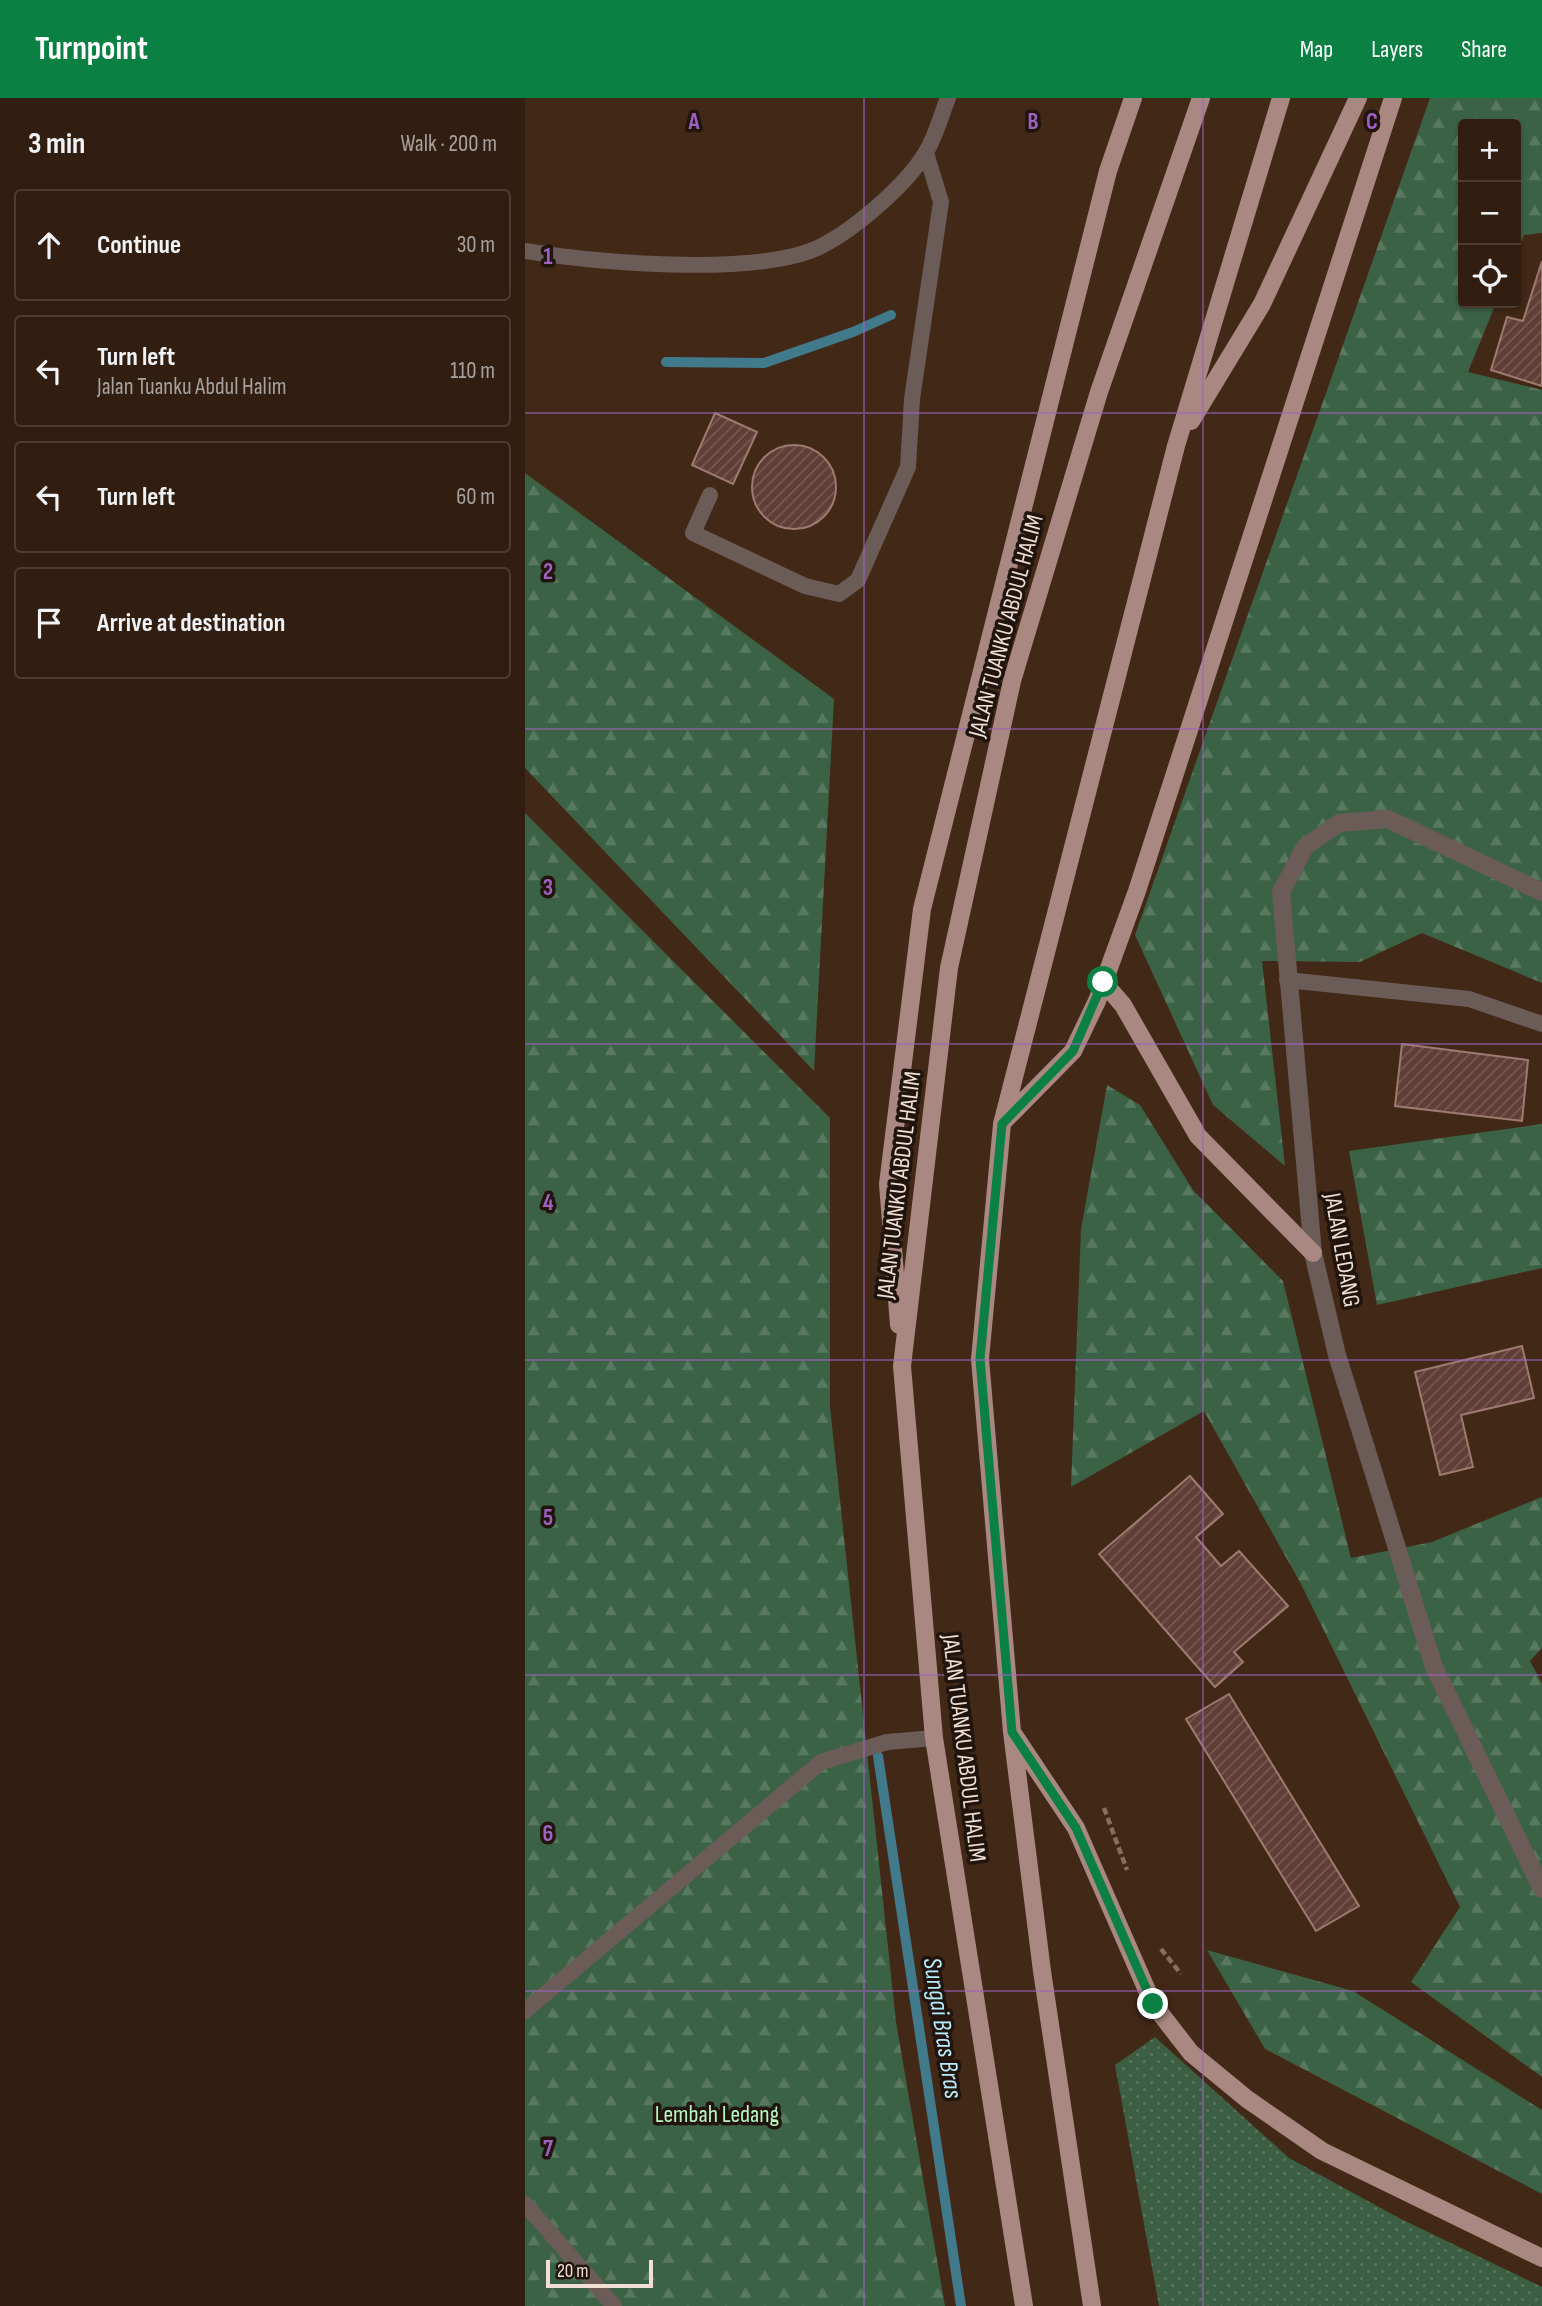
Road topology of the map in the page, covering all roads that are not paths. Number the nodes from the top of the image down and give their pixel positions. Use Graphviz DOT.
graph roads {
  1 [pos="948,98"];
  2 [pos="1133,98"];
  3 [pos="1201,98"];
  4 [pos="1281,98"];
  5 [pos="1358,98"];
  6 [pos="1393,98"];
  7 [pos="926,153"];
  8 [pos="525,251"];
  9 [pos="1177,446"];
  10 [pos="710,495"];
  11 [pos="1542,892"];
  12 [pos="1287,980"];
  13 [pos="1103,982"];
  14 [pos="1542,1024"];
  15 [pos="1002,1124"];
  16 [pos="1313,1253"];
  17 [pos="902,1366"];
  18 [pos="1012,1732"];
  19 [pos="934,1738"];
  20 [pos="1542,1889"];
  21 [pos="525,2011"];
  22 [pos="525,2204"];
  23 [pos="1542,2258"];
  24 [pos="614,2306"];
  25 [pos="1024,2306"];
  26 [pos="1092,2306"];
  1 -- 7 [label="lane"];
  2 -- 17 [label="main road"];
  3 -- 17 [label="main road, JALAN TUANKU ABDUL HALIM"];
  4 -- 9 [label="main road, JALAN TUANKU ABDUL HALIM"];
  5 -- 9 [label="main road"];
  6 -- 13 [label="main road"];
  7 -- 8 [label="lane"];
  7 -- 10 [label="lane"];
  9 -- 15 [label="main road, JALAN TUANKU ABDUL HALIM"];
  11 -- 12 [label="street, JALAN LEDANG"];
  12 -- 14 [label="lane"];
  12 -- 16 [label="street, JALAN LEDANG"];
  13 -- 15 [label="main road"];
  13 -- 16 [label="main road"];
  15 -- 18 [label="main road, JALAN TUANKU ABDUL HALIM"];
  16 -- 20 [label="street, JALAN LEDANG"];
  17 -- 19 [label="main road, JALAN TUANKU ABDUL HALIM"];
  18 -- 23 [label="main road"];
  18 -- 26 [label="main road, JALAN TUANKU ABDUL HALIM"];
  19 -- 21 [label="lane"];
  19 -- 25 [label="main road, JALAN TUANKU ABDUL HALIM"];
  22 -- 24 [label="lane"];
}
